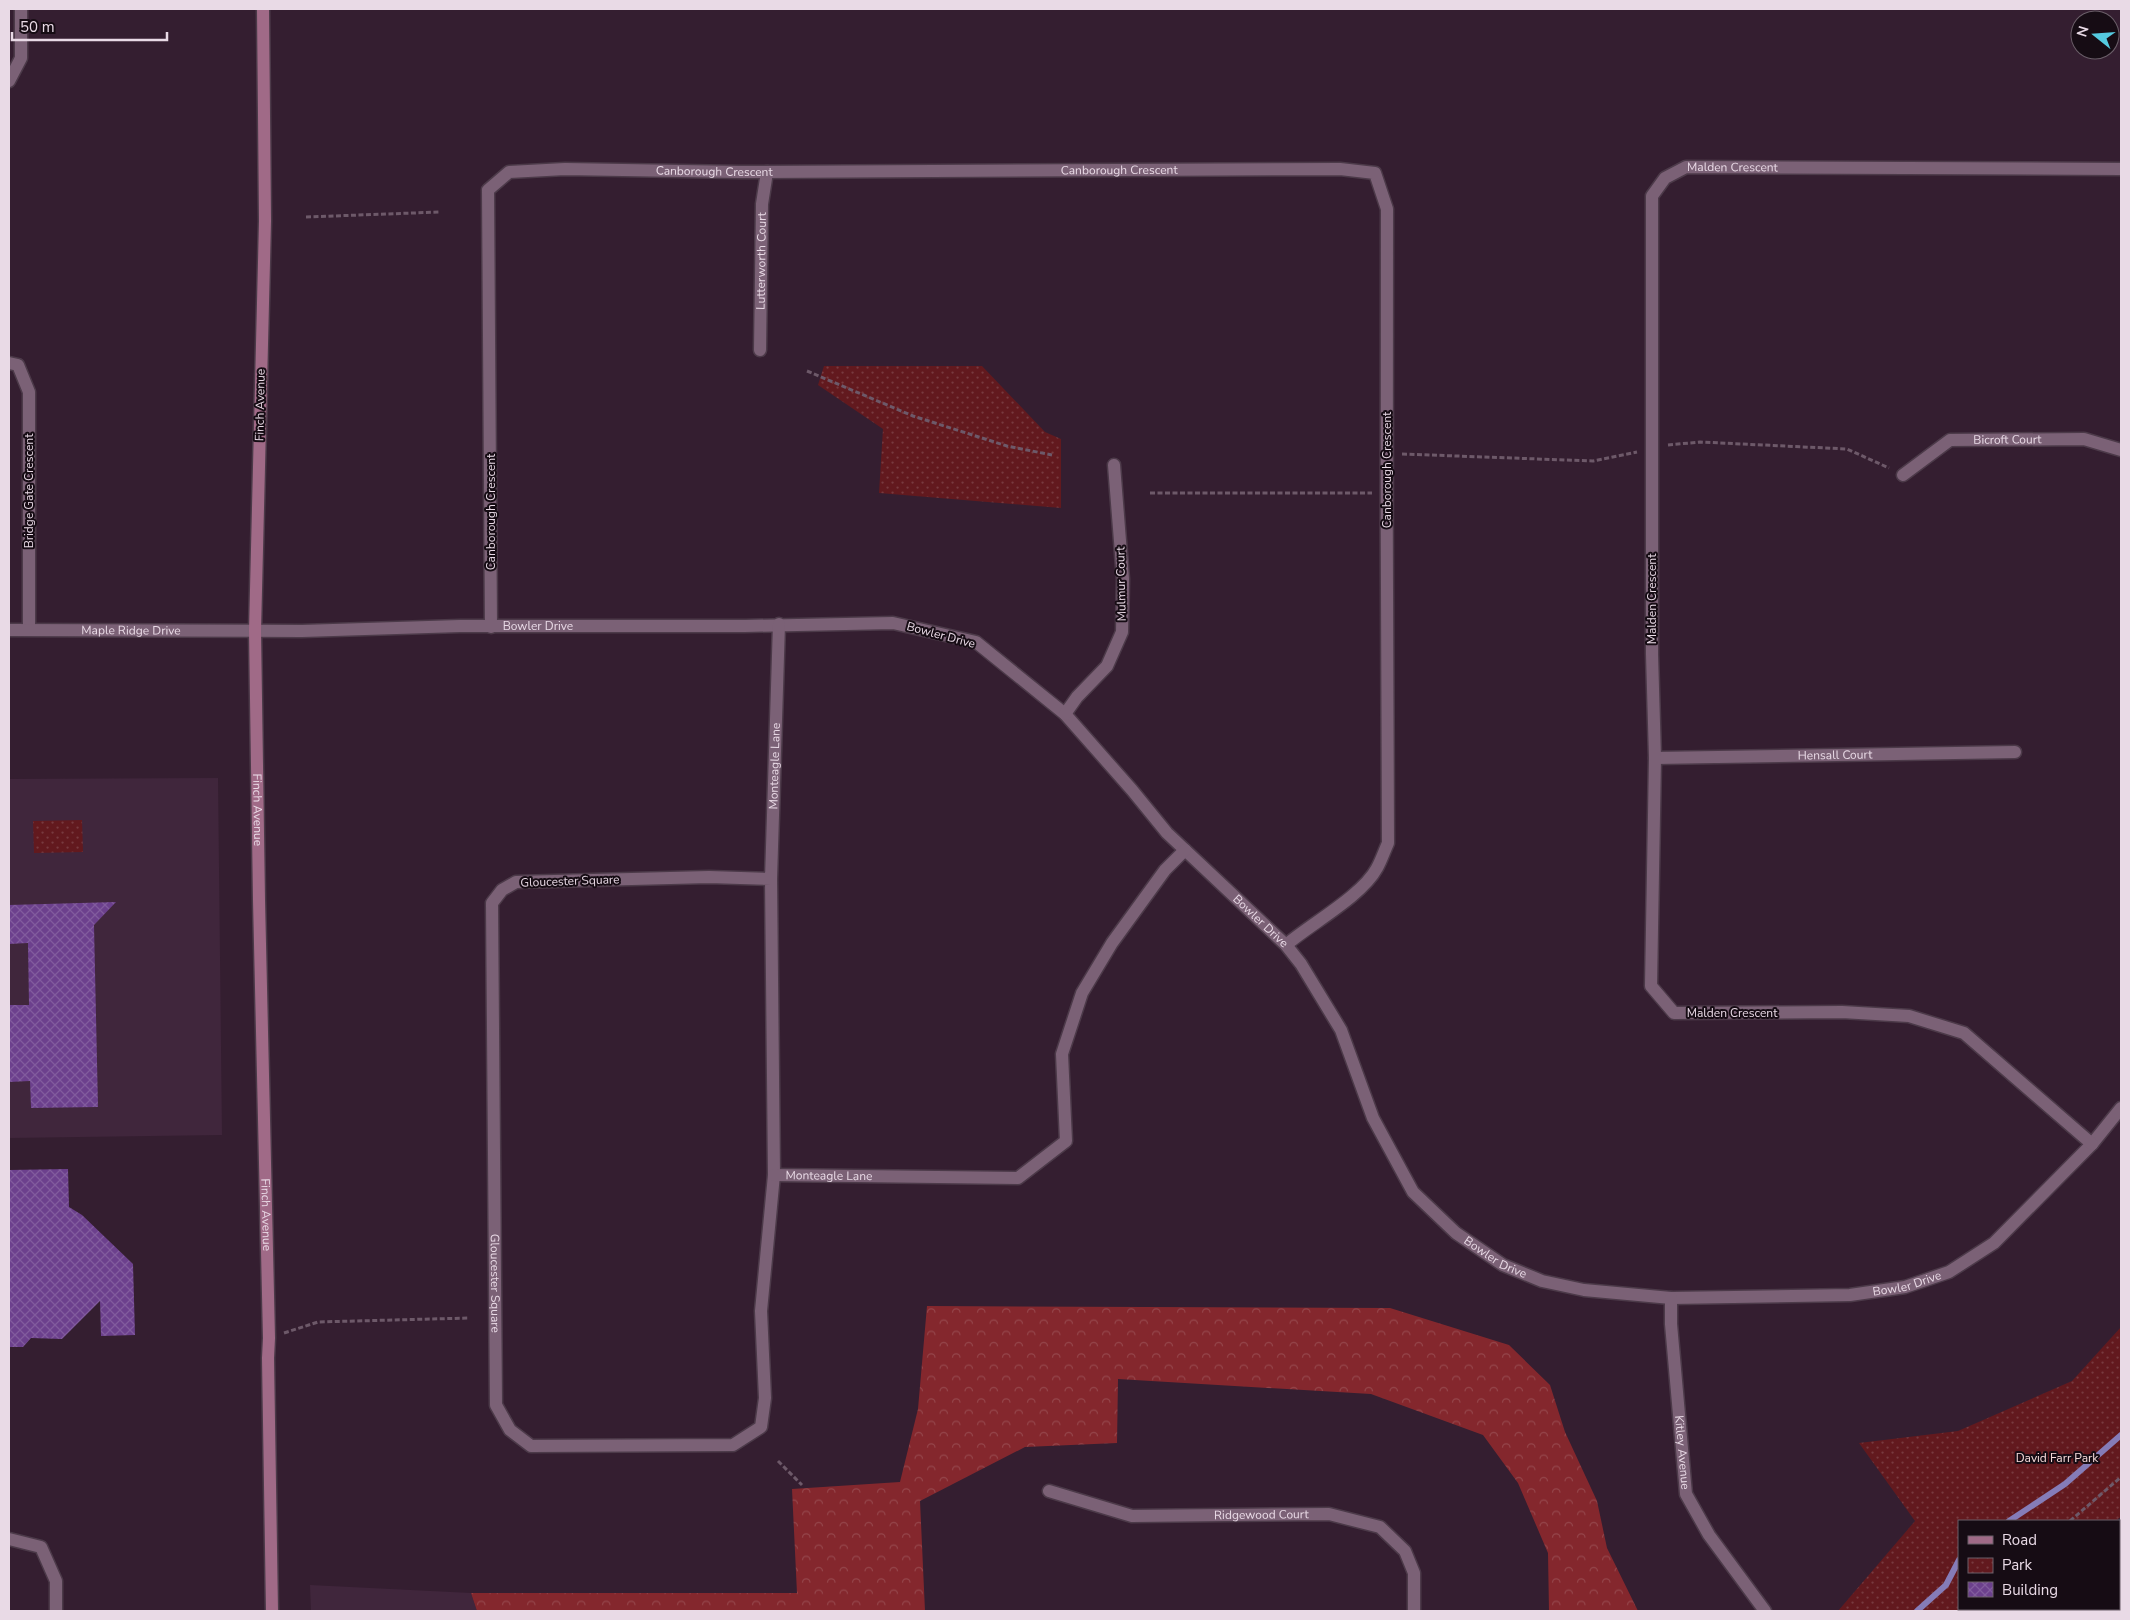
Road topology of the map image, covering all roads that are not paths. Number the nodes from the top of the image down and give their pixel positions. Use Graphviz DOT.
graph roads {
  1 [pos="21,9"];
  2 [pos="263,9"];
  3 [pos="9,81"];
  4 [pos="2121,169"];
  5 [pos="767,172"];
  6 [pos="760,350"];
  7 [pos="9,363"];
  8 [pos="2121,450"];
  9 [pos="1114,465"];
  10 [pos="1903,475"];
  11 [pos="779,624"];
  12 [pos="491,627"];
  13 [pos="29,629"];
  14 [pos="9,630"];
  15 [pos="255,631"];
  16 [pos="1065,714"];
  17 [pos="2015,752"];
  18 [pos="1655,758"];
  19 [pos="1185,850"];
  20 [pos="771,879"];
  21 [pos="1286,945"];
  22 [pos="2121,1108"];
  23 [pos="2092,1144"];
  24 [pos="774,1175"];
  25 [pos="1671,1298"];
  26 [pos="1048,1491"];
  27 [pos="9,1539"];
  28 [pos="56,1611"];
  29 [pos="272,1611"];
  30 [pos="1414,1611"];
  31 [pos="1765,1611"];
  1 -- 3 [label="street"];
  2 -- 15 [label="main road, Finch Avenue"];
  4 -- 18 [label="street, Malden Crescent"];
  5 -- 6 [label="street, Lutterworth Court"];
  5 -- 12 [label="street, Canborough Crescent"];
  5 -- 21 [label="street, Canborough Crescent"];
  7 -- 13 [label="street, Bridge Gate Crescent"];
  8 -- 10 [label="street, Bicroft Court"];
  9 -- 16 [label="street, Mulmur Court"];
  11 -- 12 [label="street, Bowler Drive"];
  11 -- 16 [label="street, Bowler Drive"];
  11 -- 20 [label="street, Monteagle Lane"];
  12 -- 15 [label="street, Bowler Drive"];
  13 -- 14 [label="street, Maple Ridge Drive"];
  13 -- 15 [label="street, Maple Ridge Drive"];
  15 -- 29 [label="main road, Finch Avenue"];
  16 -- 19 [label="street, Bowler Drive"];
  17 -- 18 [label="street, Hensall Court"];
  18 -- 23 [label="street, Malden Crescent"];
  19 -- 21 [label="street, Bowler Drive"];
  19 -- 24 [label="street, Monteagle Lane"];
  20 -- 24 [label="street, Monteagle Lane"];
  20 -- 24 [label="street, Gloucester Square"];
  21 -- 25 [label="street, Bowler Drive"];
  22 -- 23 [label="street, Bowler Drive"];
  23 -- 25 [label="street, Bowler Drive"];
  25 -- 31 [label="street, Kitley Avenue"];
  26 -- 30 [label="street, Ridgewood Court"];
  27 -- 28 [label="street"];
}
